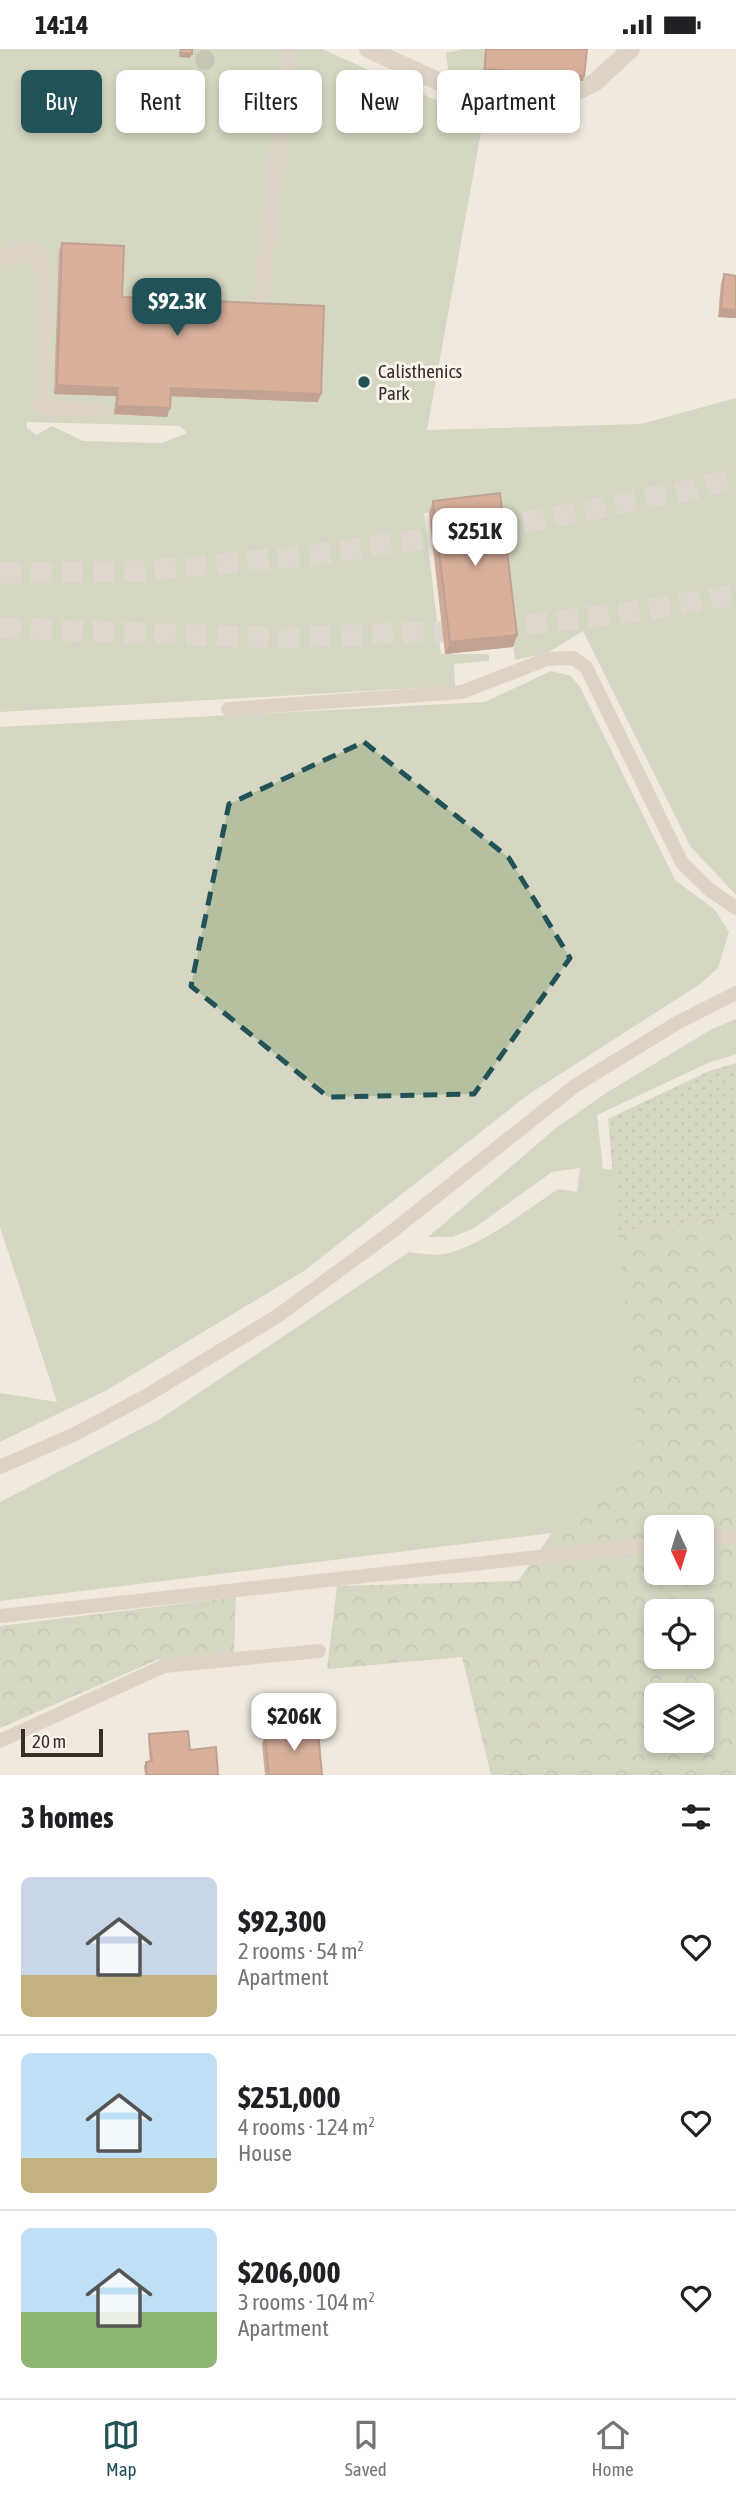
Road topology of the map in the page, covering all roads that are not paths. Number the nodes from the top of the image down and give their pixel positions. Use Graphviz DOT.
graph roads {
  1 [pos="289,49"];
  2 [pos="368,49"];
  3 [pos="631,49"];
  4 [pos="37,251"];
  5 [pos="0,257"];
  6 [pos="260,304"];
  7 [pos="103,410"];
  8 [pos="228,709"];
  9 [pos="736,908"];
  10 [pos="736,993"];
  11 [pos="0,1467"];
  12 [pos="736,1536"];
  13 [pos="714,1539"];
  14 [pos="644,1545"];
  15 [pos="0,1616"];
  16 [pos="319,1651"];
  17 [pos="0,1741"];
  1 -- 6 [label="lane"];
  2 -- 3 [label="street"];
  4 -- 5 [label="street"];
  4 -- 7 [label="lane"];
  8 -- 9 [label="lane"];
  10 -- 11 [label="lane"];
  12 -- 13 [label="lane"];
  14 -- 15 [label="lane"];
  16 -- 17 [label="lane"];
}
